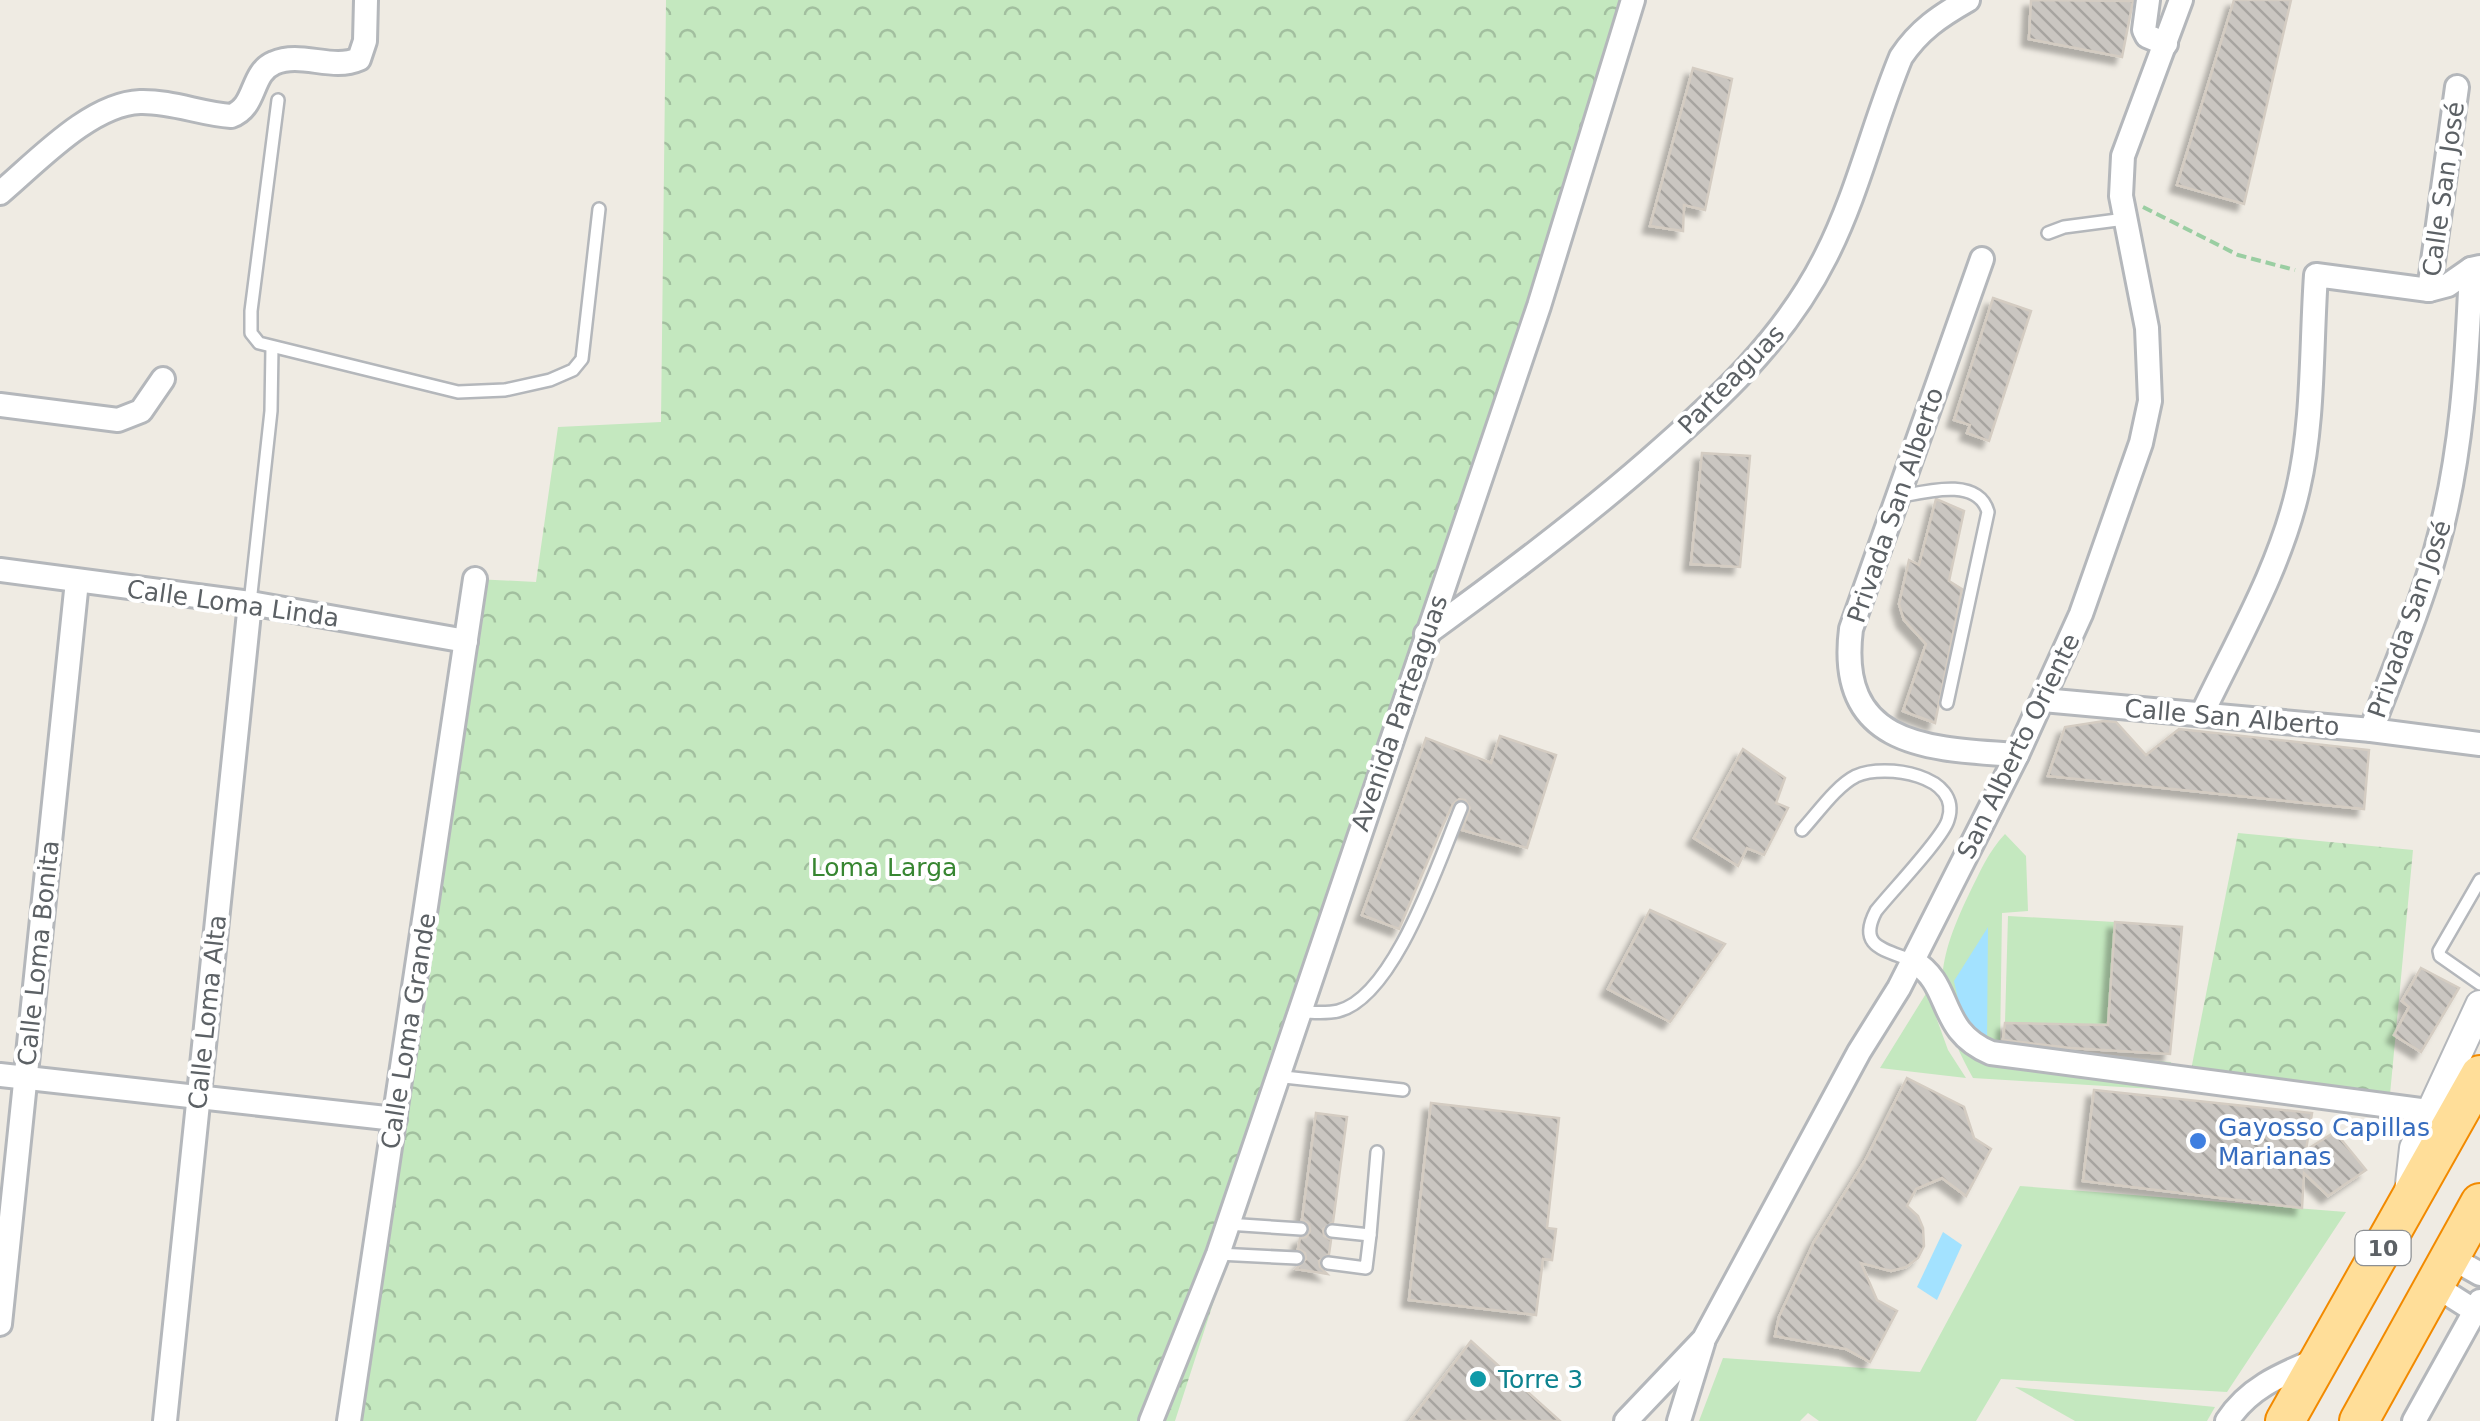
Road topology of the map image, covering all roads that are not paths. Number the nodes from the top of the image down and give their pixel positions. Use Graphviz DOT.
graph roads {
  1 [pos="366,0"];
  2 [pos="1633,0"];
  3 [pos="1968,0"];
  4 [pos="2148,0"];
  5 [pos="2181,0"];
  6 [pos="2166,44"];
  7 [pos="2457,87"];
  8 [pos="278,100"];
  9 [pos="0,193"];
  10 [pos="599,208"];
  11 [pos="2123,208"];
  12 [pos="2048,233"];
  13 [pos="1982,259"];
  14 [pos="2475,268"];
  15 [pos="2428,290"];
  16 [pos="272,347"];
  17 [pos="162,378"];
  18 [pos="0,404"];
  19 [pos="1897,497"];
  20 [pos="0,570"];
  21 [pos="475,580"];
  22 [pos="77,581"];
  23 [pos="250,603"];
  24 [pos="1426,634"];
  25 [pos="466,640"];
  26 [pos="2042,700"];
  27 [pos="1947,703"];
  28 [pos="2202,714"];
  29 [pos="2371,730"];
  30 [pos="2480,744"];
  31 [pos="2018,755"];
  32 [pos="1460,808"];
  33 [pos="1802,830"];
  34 [pos="2480,880"];
  35 [pos="1913,961"];
  36 [pos="2480,984"];
  37 [pos="2480,1005"];
  38 [pos="1299,1012"];
  39 [pos="0,1075"];
  40 [pos="2480,1075"];
  41 [pos="1276,1076"];
  42 [pos="26,1078"];
  43 [pos="1403,1090"];
  44 [pos="198,1097"];
  45 [pos="2428,1111"];
  46 [pos="395,1118"];
  47 [pos="1377,1152"];
  48 [pos="2480,1203"];
  49 [pos="2408,1206"];
  50 [pos="1227,1224"];
  51 [pos="1301,1229"];
  52 [pos="1332,1231"];
  53 [pos="1370,1235"];
  54 [pos="1218,1254"];
  55 [pos="1297,1258"];
  56 [pos="1328,1263"];
  57 [pos="2455,1272"];
  58 [pos="2478,1309"];
  59 [pos="0,1324"];
  60 [pos="1704,1339"];
  61 [pos="2318,1359"];
  62 [pos="164,1421"];
  63 [pos="349,1421"];
  64 [pos="1151,1421"];
  65 [pos="1626,1421"];
  66 [pos="1680,1421"];
  67 [pos="2227,1421"];
  68 [pos="2285,1421"];
  69 [pos="2359,1421"];
  70 [pos="2414,1421"];
  1 -- 9 [label="street"];
  2 -- 24 [label="street, Avenida Parteaguas"];
  3 -- 24 [label="street, Parteaguas"];
  4 -- 6 [label="street"];
  5 -- 6 [label="street, San Alberto Oriente"];
  6 -- 11 [label="street, San Alberto Oriente"];
  7 -- 15 [label="street, Calle San José"];
  8 -- 16 [label="lane"];
  10 -- 16 [label="lane"];
  11 -- 12 [label="lane"];
  11 -- 26 [label="street, San Alberto Oriente"];
  13 -- 19 [label="street, Privada San Alberto"];
  14 -- 15 [label="street"];
  14 -- 29 [label="street, Privada San José"];
  15 -- 28 [label="street"];
  16 -- 23 [label="lane"];
  17 -- 18 [label="street"];
  19 -- 27 [label="lane"];
  19 -- 31 [label="street, Privada San Alberto"];
  20 -- 22 [label="street, Calle Loma Linda"];
  21 -- 25 [label="street, Calle Loma Grande"];
  22 -- 23 [label="street, Calle Loma Linda"];
  22 -- 42 [label="street, Calle Loma Bonita"];
  23 -- 25 [label="street, Calle Loma Linda"];
  23 -- 44 [label="street, Calle Loma Alta"];
  24 -- 38 [label="street, Avenida Parteaguas"];
  25 -- 46 [label="street, Calle Loma Grande"];
  26 -- 28 [label="street, Calle San Alberto"];
  26 -- 31 [label="street, San Alberto Oriente"];
  28 -- 29 [label="street, Calle San Alberto"];
  29 -- 30 [label="street, Calle San Alberto"];
  31 -- 35 [label="street, San Alberto Oriente"];
  32 -- 38 [label="lane"];
  33 -- 35 [label="lane"];
  34 -- 36 [label="lane"];
  35 -- 45 [label="street"];
  35 -- 60 [label="street, San Alberto Oriente"];
  37 -- 45 [label="street, 10"];
  38 -- 41 [label="street, Avenida Parteaguas"];
  39 -- 42 [label="street"];
  40 -- 49 [label="highway, 10"];
  41 -- 43 [label="lane"];
  41 -- 50 [label="street, Avenida Parteaguas"];
  42 -- 44 [label="street"];
  42 -- 59 [label="street, Calle Loma Bonita"];
  44 -- 46 [label="street"];
  44 -- 62 [label="street, Calle Loma Alta"];
  45 -- 49 [label="street, 10"];
  46 -- 63 [label="street, Calle Loma Grande"];
  47 -- 53 [label="lane"];
  48 -- 57 [label="highway, 10"];
  49 -- 61 [label="highway, 10"];
  50 -- 51 [label="lane"];
  50 -- 54 [label="street, Avenida Parteaguas"];
  52 -- 53 [label="lane"];
  53 -- 56 [label="lane"];
  54 -- 55 [label="lane"];
  54 -- 64 [label="street, Avenida Parteaguas"];
  57 -- 58 [label="street"];
  57 -- 69 [label="highway, 10"];
  58 -- 70 [label="street"];
  60 -- 65 [label="street, San Alberto Oriente"];
  60 -- 66 [label="street"];
  61 -- 67 [label="street"];
  61 -- 68 [label="highway, 10"];
}
